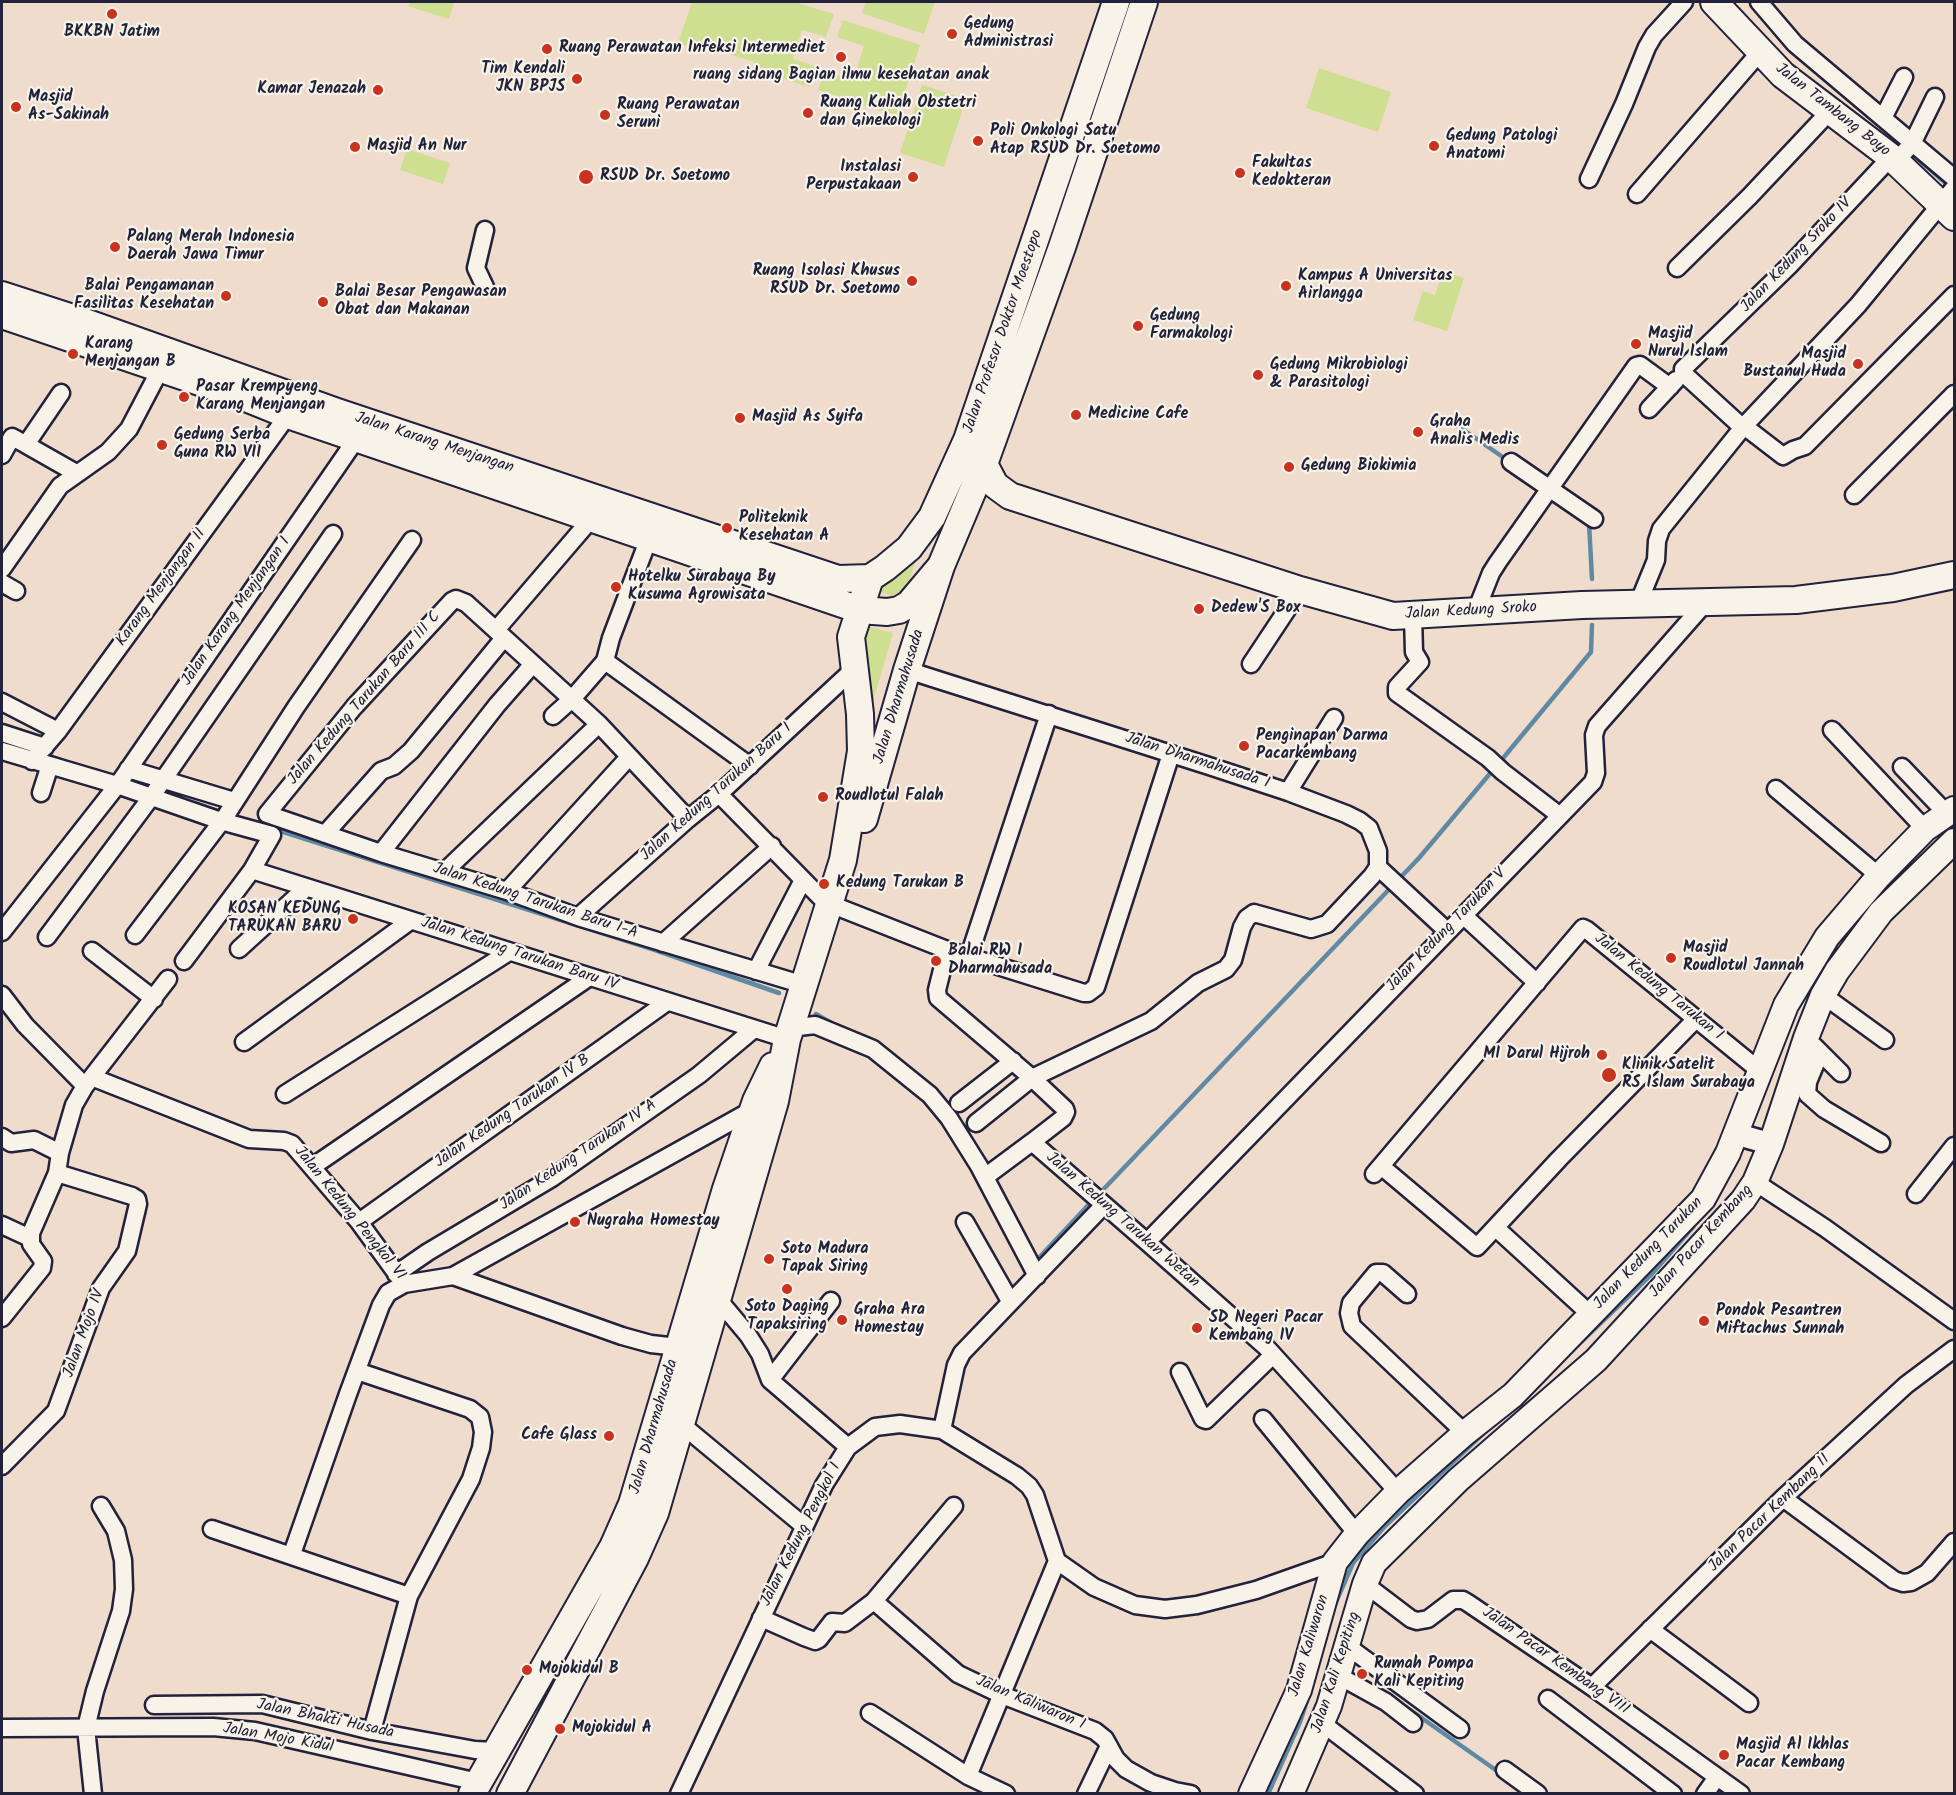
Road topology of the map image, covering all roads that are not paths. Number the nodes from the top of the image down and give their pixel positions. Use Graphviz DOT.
graph roads {
  1 [pos="1116,2"];
  2 [pos="1144,2"];
  3 [pos="1684,2"];
  4 [pos="1714,2"];
  5 [pos="1759,2"];
  6 [pos="1760,52"];
  7 [pos="1904,77"];
  8 [pos="1935,97"];
  9 [pos="1830,111"];
  10 [pos="1883,118"];
  11 [pos="1902,153"];
  12 [pos="1954,178"];
  13 [pos="1589,179"];
  14 [pos="1637,194"];
  15 [pos="1949,201"];
  16 [pos="485,230"];
  17 [pos="1677,268"];
  18 [pos="485,287"];
  19 [pos="2,295"];
  20 [pos="1954,295"];
  21 [pos="2,315"];
  22 [pos="161,368"];
  23 [pos="1683,373"];
  24 [pos="244,387"];
  25 [pos="1670,387"];
  26 [pos="62,393"];
  27 [pos="1954,394"];
  28 [pos="1649,409"];
  29 [pos="288,415"];
  30 [pos="1743,426"];
  31 [pos="13,437"];
  32 [pos="357,438"];
  33 [pos="2,455"];
  34 [pos="1511,462"];
  35 [pos="984,464"];
  36 [pos="75,473"];
  37 [pos="1547,490"];
  38 [pos="1854,495"];
  39 [pos="592,518"];
  40 [pos="1594,519"];
  41 [pos="333,534"];
  42 [pos="649,538"];
  43 [pos="412,540"];
  44 [pos="941,566"];
  45 [pos="2,569"];
  46 [pos="1954,575"];
  47 [pos="870,578"];
  48 [pos="801,590"];
  49 [pos="1300,590"];
  50 [pos="1706,602"];
  51 [pos="1638,604"];
  52 [pos="861,609"];
  53 [pos="1476,611"];
  54 [pos="1413,616"];
  55 [pos="500,634"];
  56 [pos="851,637"];
  57 [pos="605,661"];
  58 [pos="534,664"];
  59 [pos="1251,664"];
  60 [pos="855,668"];
  61 [pos="907,670"];
  62 [pos="572,699"];
  63 [pos="2,702"];
  64 [pos="1049,714"];
  65 [pos="553,716"];
  66 [pos="1334,718"];
  67 [pos="599,724"];
  68 [pos="1832,730"];
  69 [pos="58,731"];
  70 [pos="2,733"];
  71 [pos="2,752"];
  72 [pos="38,754"];
  73 [pos="1171,754"];
  74 [pos="630,758"];
  75 [pos="50,765"];
  76 [pos="750,766"];
  77 [pos="1902,767"];
  78 [pos="123,777"];
  79 [pos="157,788"];
  80 [pos="1776,789"];
  81 [pos="1288,792"];
  82 [pos="41,793"];
  83 [pos="719,794"];
  84 [pos="228,811"];
  85 [pos="1951,812"];
  86 [pos="1559,815"];
  87 [pos="688,819"];
  88 [pos="274,824"];
  89 [pos="1925,829"];
  90 [pos="325,834"];
  91 [pos="1954,841"];
  92 [pos="772,846"];
  93 [pos="381,853"];
  94 [pos="843,860"];
  95 [pos="252,870"];
  96 [pos="444,872"];
  97 [pos="1879,876"];
  98 [pos="1389,878"];
  99 [pos="803,880"];
  100 [pos="306,888"];
  101 [pos="507,891"];
  102 [pos="830,904"];
  103 [pos="1463,915"];
  104 [pos="578,917"];
  105 [pos="410,921"];
  106 [pos="1447,931"];
  107 [pos="2,932"];
  108 [pos="135,935"];
  109 [pos="47,937"];
  110 [pos="663,943"];
  111 [pos="239,949"];
  112 [pos="947,950"];
  113 [pos="92,951"];
  114 [pos="509,952"];
  115 [pos="969,956"];
  116 [pos="184,961"];
  117 [pos="756,970"];
  118 [pos="588,978"];
  119 [pos="168,979"];
  120 [pos="1537,983"];
  121 [pos="804,985"];
  122 [pos="2,995"];
  123 [pos="1822,995"];
  124 [pos="154,999"];
  125 [pos="667,1002"];
  126 [pos="1696,1018"];
  127 [pos="754,1029"];
  128 [pos="788,1033"];
  129 [pos="1885,1040"];
  130 [pos="244,1042"];
  131 [pos="1813,1045"];
  132 [pos="1013,1061"];
  133 [pos="1760,1071"];
  134 [pos="1841,1073"];
  135 [pos="1032,1078"];
  136 [pos="90,1082"];
  137 [pos="285,1094"];
  138 [pos="959,1103"];
  139 [pos="752,1110"];
  140 [pos="976,1123"];
  141 [pos="1738,1135"];
  142 [pos="2,1137"];
  143 [pos="1032,1142"];
  144 [pos="1768,1143"];
  145 [pos="1881,1143"];
  146 [pos="1954,1146"];
  147 [pos="60,1153"];
  148 [pos="312,1167"];
  149 [pos="57,1173"];
  150 [pos="989,1174"];
  151 [pos="1755,1182"];
  152 [pos="1916,1194"];
  153 [pos="1098,1201"];
  154 [pos="359,1222"];
  155 [pos="965,1222"];
  156 [pos="2,1225"];
  157 [pos="1496,1228"];
  158 [pos="30,1238"];
  159 [pos="1148,1242"];
  160 [pos="453,1276"];
  161 [pos="1037,1276"];
  162 [pos="400,1279"];
  163 [pos="1407,1294"];
  164 [pos="717,1298"];
  165 [pos="831,1301"];
  166 [pos="1010,1301"];
  167 [pos="1590,1314"];
  168 [pos="2,1318"];
  169 [pos="1954,1321"];
  170 [pos="687,1345"];
  171 [pos="1954,1349"];
  172 [pos="1273,1355"];
  173 [pos="357,1371"];
  174 [pos="1180,1372"];
  175 [pos="770,1380"];
  176 [pos="1263,1419"];
  177 [pos="681,1424"];
  178 [pos="942,1430"];
  179 [pos="1465,1433"];
  180 [pos="848,1447"];
  181 [pos="2,1466"];
  182 [pos="1398,1492"];
  183 [pos="1783,1498"];
  184 [pos="101,1506"];
  185 [pos="954,1506"];
  186 [pos="804,1526"];
  187 [pos="213,1529"];
  188 [pos="1357,1534"];
  189 [pos="1954,1542"];
  190 [pos="292,1554"];
  191 [pos="1057,1561"];
  192 [pos="1335,1562"];
  193 [pos="1365,1584"];
  194 [pos="409,1596"];
  195 [pos="874,1600"];
  196 [pos="761,1617"];
  197 [pos="1650,1629"];
  198 [pos="563,1635"];
  199 [pos="1347,1646"];
  200 [pos="587,1648"];
  201 [pos="548,1663"];
  202 [pos="573,1674"];
  203 [pos="1339,1676"];
  204 [pos="1592,1687"];
  205 [pos="1002,1695"];
  206 [pos="1548,1699"];
  207 [pos="1749,1703"];
  208 [pos="154,1706"];
  209 [pos="870,1713"];
  210 [pos="1322,1723"];
  211 [pos="1413,1724"];
  212 [pos="2,1728"];
  213 [pos="86,1728"];
  214 [pos="1460,1729"];
  215 [pos="372,1731"];
  216 [pos="1109,1746"];
  217 [pos="495,1751"];
  218 [pos="1504,1770"];
  219 [pos="968,1776"];
  220 [pos="1717,1777"];
  221 [pos="475,1788"];
  222 [pos="517,1792"];
  223 [pos="93,1794"];
  224 [pos="679,1794"];
  225 [pos="1006,1794"];
  226 [pos="1086,1794"];
  227 [pos="1191,1794"];
  228 [pos="1251,1794"];
  229 [pos="1291,1794"];
  230 [pos="1415,1794"];
  231 [pos="1538,1794"];
  232 [pos="1672,1794"];
  233 [pos="1706,1794"];
  234 [pos="1741,1794"];
  1 -- 47 [label="main road, Jalan Profesor Doktor Moestopo"];
  2 -- 35 [label="main road, Jalan Profesor Doktor Moestopo"];
  3 -- 13 [label="street"];
  4 -- 6 [label="main road, Jalan Tambang Boyo"];
  5 -- 10 [label="street"];
  6 -- 9 [label="main road, Jalan Tambang Boyo"];
  6 -- 14 [label="street"];
  7 -- 10 [label="street"];
  8 -- 11 [label="street, Jalan Kedung Sroko IV"];
  9 -- 11 [label="main road, Jalan Tambang Boyo"];
  9 -- 17 [label="street"];
  10 -- 11 [label="street"];
  11 -- 12 [label="street"];
  11 -- 15 [label="main road, Jalan Tambang Boyo"];
  11 -- 23 [label="street, Jalan Kedung Sroko IV"];
  15 -- 30 [label="street"];
  16 -- 18 [label="street"];
  19 -- 24 [label="main road, Jalan Karang Menjangan"];
  20 -- 30 [label="street"];
  21 -- 22 [label="main road, Jalan Karang Menjangan"];
  22 -- 24 [label="main road, Jalan Karang Menjangan"];
  22 -- 36 [label="street"];
  23 -- 25 [label="street, Jalan Kedung Sroko IV"];
  23 -- 30 [label="street"];
  24 -- 29 [label="main road, Jalan Karang Menjangan"];
  24 -- 47 [label="main road, Jalan Karang Menjangan"];
  25 -- 28 [label="street, Jalan Kedung Sroko IV"];
  25 -- 37 [label="street"];
  26 -- 31 [label="street"];
  27 -- 38 [label="street"];
  29 -- 32 [label="main road, Jalan Karang Menjangan"];
  29 -- 69 [label="street, Karang Menjangan II"];
  30 -- 51 [label="street"];
  31 -- 33 [label="street"];
  31 -- 36 [label="street"];
  32 -- 39 [label="main road, Jalan Karang Menjangan"];
  32 -- 78 [label="street, Jalan Karang Menjangan I"];
  34 -- 37 [label="street"];
  35 -- 44 [label="main road, Jalan Profesor Doktor Moestopo"];
  35 -- 49 [label="main road, Jalan Kedung Sroko"];
  36 -- 45 [label="street"];
  37 -- 40 [label="street"];
  37 -- 53 [label="street"];
  39 -- 42 [label="main road, Jalan Karang Menjangan"];
  39 -- 55 [label="street"];
  41 -- 79 [label="street"];
  42 -- 48 [label="main road, Jalan Karang Menjangan"];
  42 -- 57 [label="street"];
  43 -- 84 [label="street"];
  44 -- 52 [label="main road, Jalan Karang Menjangan"];
  44 -- 61 [label="main road, Jalan Dharmahusada"];
  46 -- 50 [label="main road, Jalan Kedung Sroko"];
  47 -- 52 [label="main road"];
  48 -- 52 [label="main road, Jalan Karang Menjangan"];
  48 -- 56 [label="main road"];
  49 -- 54 [label="main road, Jalan Kedung Sroko"];
  49 -- 59 [label="street"];
  50 -- 51 [label="main road, Jalan Kedung Sroko"];
  50 -- 86 [label="street, Jalan Kedung Tarukan V"];
  51 -- 53 [label="main road, Jalan Kedung Sroko"];
  52 -- 56 [label="main road"];
  53 -- 54 [label="main road, Jalan Kedung Sroko"];
  54 -- 86 [label="street"];
  55 -- 58 [label="street, Jalan Kedung Tarukan Baru III C"];
  55 -- 88 [label="street, Jalan Kedung Tarukan Baru III C"];
  55 -- 90 [label="street"];
  56 -- 60 [label="main road, Jalan Dharmahusada"];
  57 -- 62 [label="street"];
  57 -- 76 [label="street"];
  58 -- 62 [label="street, Jalan Kedung Tarukan Baru III C"];
  58 -- 93 [label="street"];
  60 -- 76 [label="street, Jalan Kedung Tarukan Baru I"];
  60 -- 94 [label="main road, Jalan Dharmahusada"];
  61 -- 64 [label="street, Jalan Dharmahusada I"];
  61 -- 94 [label="main road, Jalan Dharmahusada"];
  62 -- 65 [label="street"];
  62 -- 67 [label="street, Jalan Kedung Tarukan Baru III C"];
  63 -- 69 [label="street"];
  64 -- 73 [label="street, Jalan Dharmahusada I"];
  64 -- 115 [label="street"];
  66 -- 81 [label="street"];
  67 -- 74 [label="street, Jalan Kedung Tarukan Baru III C"];
  67 -- 96 [label="street"];
  68 -- 89 [label="street"];
  69 -- 72 [label="street, Karang Menjangan II"];
  70 -- 72 [label="street"];
  71 -- 72 [label="street"];
  72 -- 75 [label="street"];
  73 -- 81 [label="street, Jalan Dharmahusada I"];
  73 -- 115 [label="street"];
  74 -- 87 [label="street, Jalan Kedung Tarukan Baru III C"];
  74 -- 101 [label="street"];
  75 -- 78 [label="street"];
  75 -- 82 [label="street"];
  76 -- 83 [label="street, Jalan Kedung Tarukan Baru I"];
  77 -- 85 [label="street"];
  78 -- 79 [label="street"];
  78 -- 107 [label="street, Jalan Karang Menjangan I"];
  79 -- 84 [label="street"];
  79 -- 84 [label="street"];
  79 -- 109 [label="street"];
  80 -- 97 [label="street"];
  81 -- 98 [label="street, Jalan Dharmahusada I"];
  83 -- 87 [label="street, Jalan Kedung Tarukan Baru I"];
  83 -- 92 [label="street"];
  84 -- 88 [label="street, Jalan Kedung Tarukan Baru I-A"];
  84 -- 108 [label="street"];
  85 -- 89 [label="main road, Jalan Kedung Tarukan"];
  86 -- 103 [label="street, Jalan Kedung Tarukan V"];
  87 -- 104 [label="street, Jalan Kedung Tarukan Baru I"];
  88 -- 90 [label="street, Jalan Kedung Tarukan Baru I-A"];
  88 -- 95 [label="street, Jalan Kedung Tarukan Baru III C"];
  89 -- 97 [label="main road, Jalan Kedung Tarukan"];
  90 -- 93 [label="street, Jalan Kedung Tarukan Baru I-A"];
  91 -- 123 [label="main road, Jalan Pacar Kembang"];
  92 -- 99 [label="street"];
  92 -- 110 [label="street"];
  93 -- 96 [label="street, Jalan Kedung Tarukan Baru I-A"];
  94 -- 102 [label="main road, Jalan Dharmahusada"];
  95 -- 100 [label="street, Jalan Kedung Tarukan Baru IV"];
  95 -- 116 [label="street, Jalan Kedung Tarukan Baru III C"];
  96 -- 101 [label="street, Jalan Kedung Tarukan Baru I-A"];
  97 -- 133 [label="main road, Jalan Kedung Tarukan"];
  98 -- 106 [label="street"];
  98 -- 135 [label="street"];
  99 -- 102 [label="street"];
  99 -- 117 [label="street"];
  100 -- 105 [label="street, Jalan Kedung Tarukan Baru IV"];
  100 -- 111 [label="street"];
  101 -- 104 [label="street, Jalan Kedung Tarukan Baru I-A"];
  102 -- 112 [label="street"];
  102 -- 121 [label="main road, Jalan Dharmahusada"];
  103 -- 106 [label="street, Jalan Kedung Tarukan V"];
  103 -- 120 [label="street"];
  104 -- 110 [label="street, Jalan Kedung Tarukan Baru I-A"];
  105 -- 114 [label="street, Jalan Kedung Tarukan Baru IV"];
  105 -- 130 [label="street"];
  106 -- 159 [label="street, Jalan Kedung Tarukan V"];
  110 -- 117 [label="street, Jalan Kedung Tarukan Baru I-A"];
  112 -- 115 [label="street"];
  112 -- 132 [label="street, Jalan Kedung Tarukan Wetan"];
  113 -- 124 [label="street"];
  114 -- 118 [label="street, Jalan Kedung Tarukan Baru IV"];
  114 -- 137 [label="street"];
  117 -- 121 [label="street, Jalan Kedung Tarukan Baru I-A"];
  118 -- 125 [label="street, Jalan Kedung Tarukan Baru IV"];
  118 -- 148 [label="street"];
  119 -- 124 [label="street"];
  120 -- 126 [label="street, Jalan Kedung Tarukan I"];
  120 -- 157 [label="street, Jalan Kedung Tarukan I"];
  121 -- 128 [label="main road, Jalan Dharmahusada"];
  122 -- 136 [label="street"];
  123 -- 129 [label="street"];
  123 -- 131 [label="main road, Jalan Pacar Kembang"];
  124 -- 136 [label="street"];
  125 -- 127 [label="street, Jalan Kedung Tarukan Baru IV"];
  125 -- 154 [label="street, Jalan Kedung Tarukan IV B"];
  126 -- 133 [label="street, Jalan Kedung Tarukan I"];
  126 -- 157 [label="street"];
  127 -- 128 [label="street, Jalan Kedung Tarukan Baru IV"];
  127 -- 162 [label="street, Jalan Kedung Tarukan IV A"];
  128 -- 139 [label="main road, Jalan Dharmahusada"];
  128 -- 161 [label="street, Jalan Kedung Tarukan Baru IV"];
  128 -- 164 [label="main road, Jalan Dharmahusada"];
  131 -- 134 [label="street"];
  131 -- 144 [label="main road, Jalan Pacar Kembang"];
  131 -- 145 [label="street"];
  132 -- 135 [label="street, Jalan Kedung Tarukan Wetan"];
  132 -- 138 [label="street"];
  133 -- 141 [label="main road, Jalan Kedung Tarukan"];
  135 -- 140 [label="street"];
  135 -- 143 [label="street, Jalan Kedung Tarukan Wetan"];
  136 -- 147 [label="street"];
  136 -- 148 [label="street, Jalan Kedung Pengkol VI"];
  139 -- 160 [label="street, Jalan Kedung Pengkol VI"];
  139 -- 170 [label="main road, Jalan Dharmahusada"];
  141 -- 144 [label="street"];
  141 -- 167 [label="main road, Jalan Kedung Tarukan"];
  142 -- 147 [label="street"];
  143 -- 150 [label="street"];
  143 -- 153 [label="street, Jalan Kedung Tarukan Wetan"];
  144 -- 151 [label="main road, Jalan Pacar Kembang"];
  146 -- 152 [label="street"];
  147 -- 149 [label="street"];
  148 -- 154 [label="street, Jalan Kedung Pengkol VI"];
  149 -- 158 [label="street"];
  149 -- 181 [label="street, Jalan Mojo IV"];
  151 -- 169 [label="street"];
  151 -- 193 [label="main road, Jalan Pacar Kembang"];
  153 -- 159 [label="street, Jalan Kedung Tarukan Wetan"];
  153 -- 161 [label="street"];
  154 -- 162 [label="street, Jalan Kedung Pengkol VI"];
  155 -- 166 [label="street"];
  156 -- 158 [label="street"];
  157 -- 167 [label="street"];
  158 -- 168 [label="street"];
  159 -- 172 [label="street, Jalan Kedung Tarukan Wetan"];
  160 -- 162 [label="street, Jalan Kedung Pengkol VI"];
  160 -- 170 [label="street"];
  161 -- 166 [label="street"];
  162 -- 173 [label="street, Jalan Kedung Tarukan IV A"];
  163 -- 179 [label="street"];
  164 -- 170 [label="main road, Jalan Dharmahusada"];
  164 -- 175 [label="street"];
  165 -- 175 [label="street"];
  166 -- 178 [label="street"];
  167 -- 179 [label="main road, Jalan Kedung Tarukan"];
  170 -- 177 [label="main road, Jalan Dharmahusada"];
  170 -- 198 [label="main road, Jalan Dharmahusada"];
  171 -- 183 [label="street, Jalan Pacar Kembang II"];
  172 -- 174 [label="street"];
  172 -- 182 [label="street, Jalan Kedung Tarukan Wetan"];
  173 -- 190 [label="street, Jalan Kedung Tarukan IV A"];
  173 -- 194 [label="street"];
  175 -- 180 [label="street"];
  176 -- 188 [label="street"];
  177 -- 186 [label="street"];
  177 -- 200 [label="main road, Jalan Dharmahusada"];
  178 -- 180 [label="street, Jalan Kedung Pengkol I"];
  178 -- 191 [label="street, Jalan Kedung Pengkol I"];
  179 -- 182 [label="main road, Jalan Kedung Tarukan"];
  180 -- 186 [label="street, Jalan Kedung Pengkol I"];
  182 -- 188 [label="main road, Jalan Kedung Tarukan"];
  183 -- 189 [label="street"];
  183 -- 197 [label="street, Jalan Pacar Kembang II"];
  184 -- 213 [label="street"];
  185 -- 195 [label="street"];
  186 -- 196 [label="street, Jalan Kedung Pengkol I"];
  187 -- 190 [label="street"];
  188 -- 192 [label="main road, Jalan Kedung Tarukan"];
  190 -- 194 [label="street"];
  191 -- 192 [label="street"];
  191 -- 205 [label="street"];
  192 -- 228 [label="main road, Jalan Kaliwaron"];
  193 -- 199 [label="main road, Jalan Kali Kepiting"];
  193 -- 204 [label="street, Jalan Pacar Kembang VIII"];
  194 -- 215 [label="street"];
  195 -- 196 [label="street"];
  195 -- 205 [label="street, Jalan Kaliwaron I"];
  196 -- 224 [label="street, Jalan Kedung Pengkol I"];
  197 -- 204 [label="street, Jalan Pacar Kembang II"];
  197 -- 207 [label="street"];
  198 -- 200 [label="main road"];
  198 -- 201 [label="main road, Jalan Dharmahusada"];
  199 -- 203 [label="main road, Jalan Kali Kepiting"];
  199 -- 214 [label="street"];
  200 -- 202 [label="main road, Jalan Dharmahusada"];
  201 -- 202 [label="main road"];
  201 -- 217 [label="main road, Jalan Dharmahusada"];
  202 -- 222 [label="main road, Jalan Dharmahusada"];
  203 -- 210 [label="main road, Jalan Kali Kepiting"];
  203 -- 211 [label="street"];
  204 -- 220 [label="street, Jalan Pacar Kembang VIII"];
  205 -- 216 [label="street, Jalan Kaliwaron I"];
  205 -- 219 [label="street"];
  206 -- 232 [label="street"];
  208 -- 215 [label="street, Jalan Bhakti Husada"];
  209 -- 219 [label="street"];
  210 -- 229 [label="main road, Jalan Kali Kepiting"];
  210 -- 230 [label="street"];
  212 -- 213 [label="street, Jalan Mojo Kidul"];
  213 -- 221 [label="street, Jalan Mojo Kidul"];
  213 -- 223 [label="street"];
  215 -- 217 [label="street, Jalan Bhakti Husada"];
  216 -- 226 [label="street"];
  216 -- 227 [label="street, Jalan Kaliwaron I"];
  217 -- 221 [label="main road, Jalan Dharmahusada"];
  218 -- 231 [label="street"];
  219 -- 225 [label="street"];
  220 -- 233 [label="street"];
  220 -- 234 [label="street, Jalan Pacar Kembang VIII"];
}
